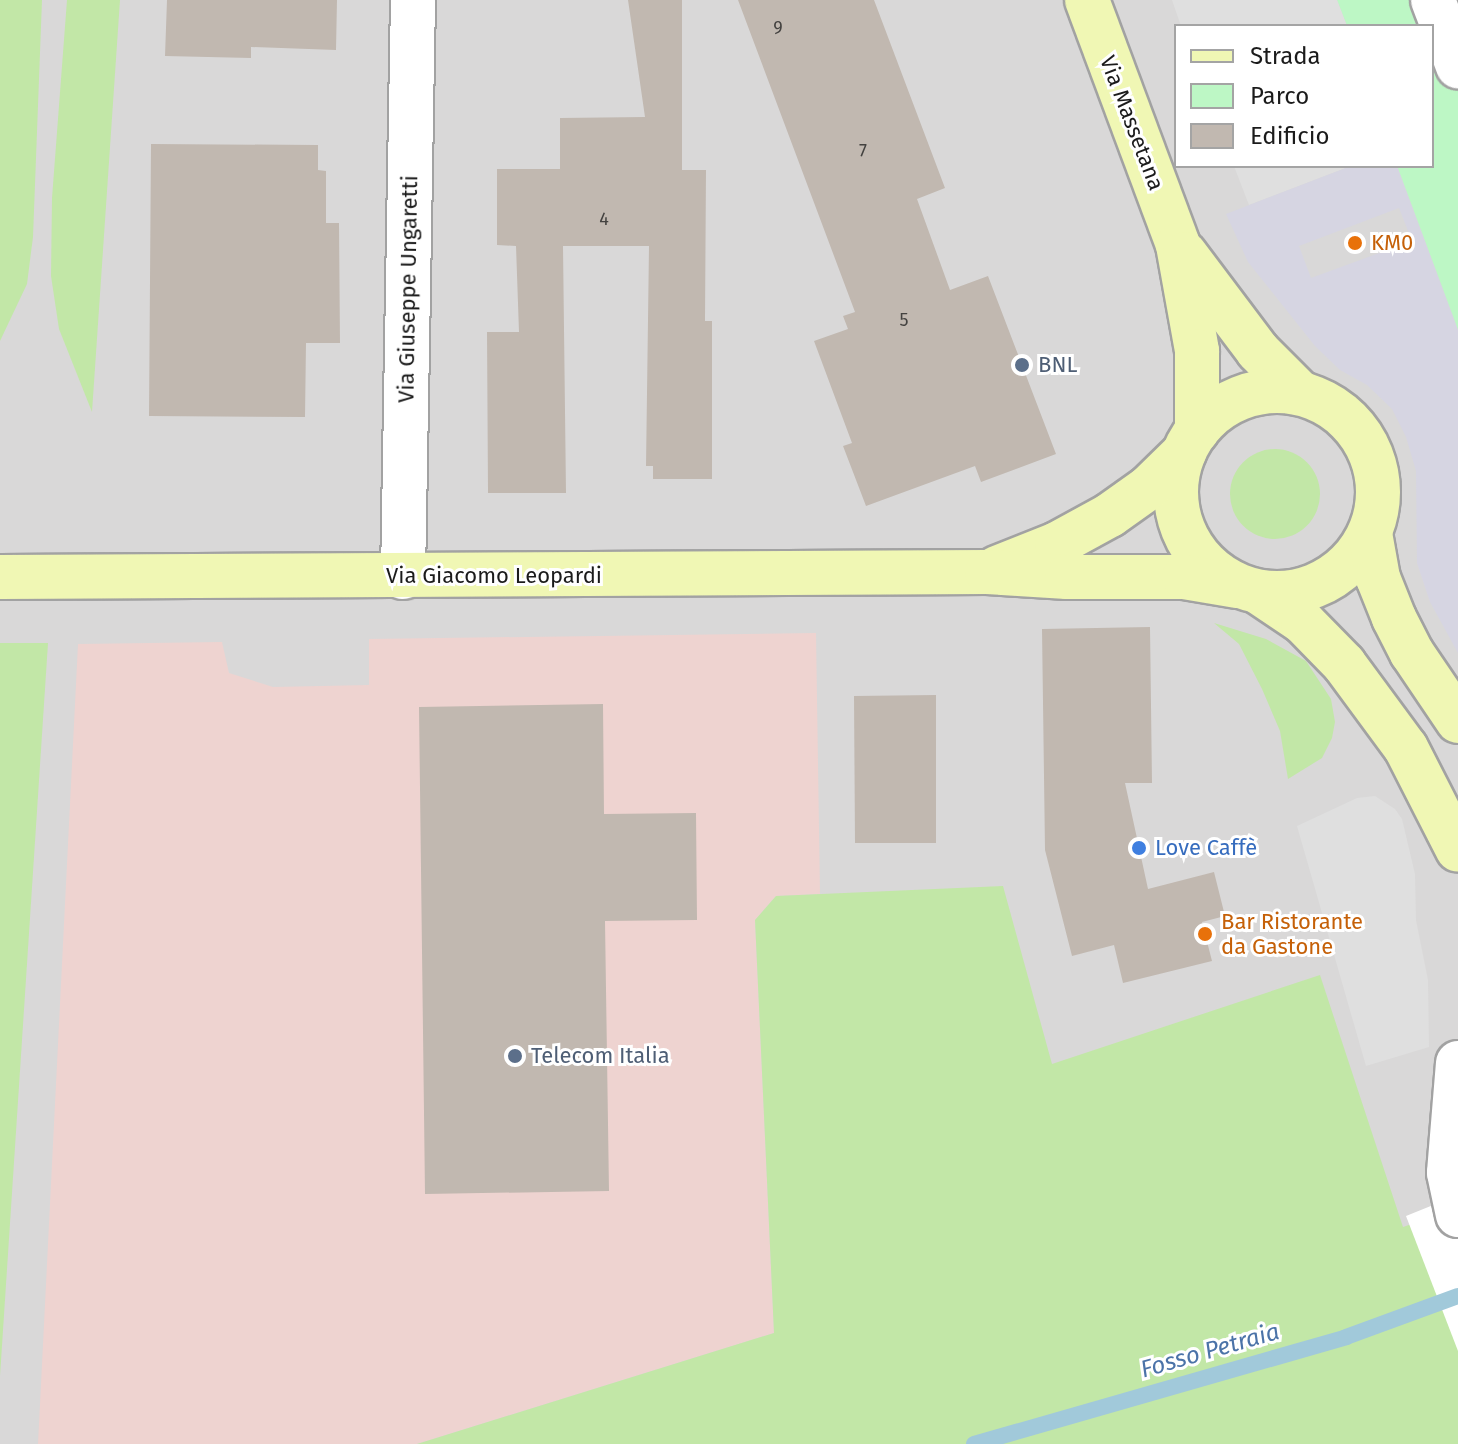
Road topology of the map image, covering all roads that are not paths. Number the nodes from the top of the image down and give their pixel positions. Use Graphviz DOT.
graph roads {
  1 [pos="413,0"];
  2 [pos="1087,0"];
  3 [pos="1433,0"];
  4 [pos="1458,66"];
  5 [pos="1178,245"];
  6 [pos="1300,393"];
  7 [pos="1190,442"];
  8 [pos="1370,533"];
  9 [pos="987,572"];
  10 [pos="0,577"];
  11 [pos="403,577"];
  12 [pos="1248,589"];
  13 [pos="1458,721"];
  14 [pos="1458,850"];
  15 [pos="1458,1063"];
  16 [pos="1456,1209"];
  1 -- 11 [label="street, Via Giuseppe Ungaretti"];
  2 -- 5 [label="main road, Via Massetana"];
  3 -- 4 [label="street"];
  5 -- 6 [label="main road, Via Massetana"];
  5 -- 7 [label="main road, Via Massetana"];
  6 -- 7 [label="main road"];
  6 -- 8 [label="main road"];
  7 -- 9 [label="main road, Via Giacomo Leopardi"];
  7 -- 12 [label="main road"];
  8 -- 12 [label="main road"];
  8 -- 13 [label="main road"];
  9 -- 11 [label="main road, Via Giacomo Leopardi"];
  9 -- 12 [label="main road, Via Giacomo Leopardi"];
  10 -- 11 [label="main road, Via Giacomo Leopardi"];
  12 -- 14 [label="main road"];
  15 -- 16 [label="street"];
}
